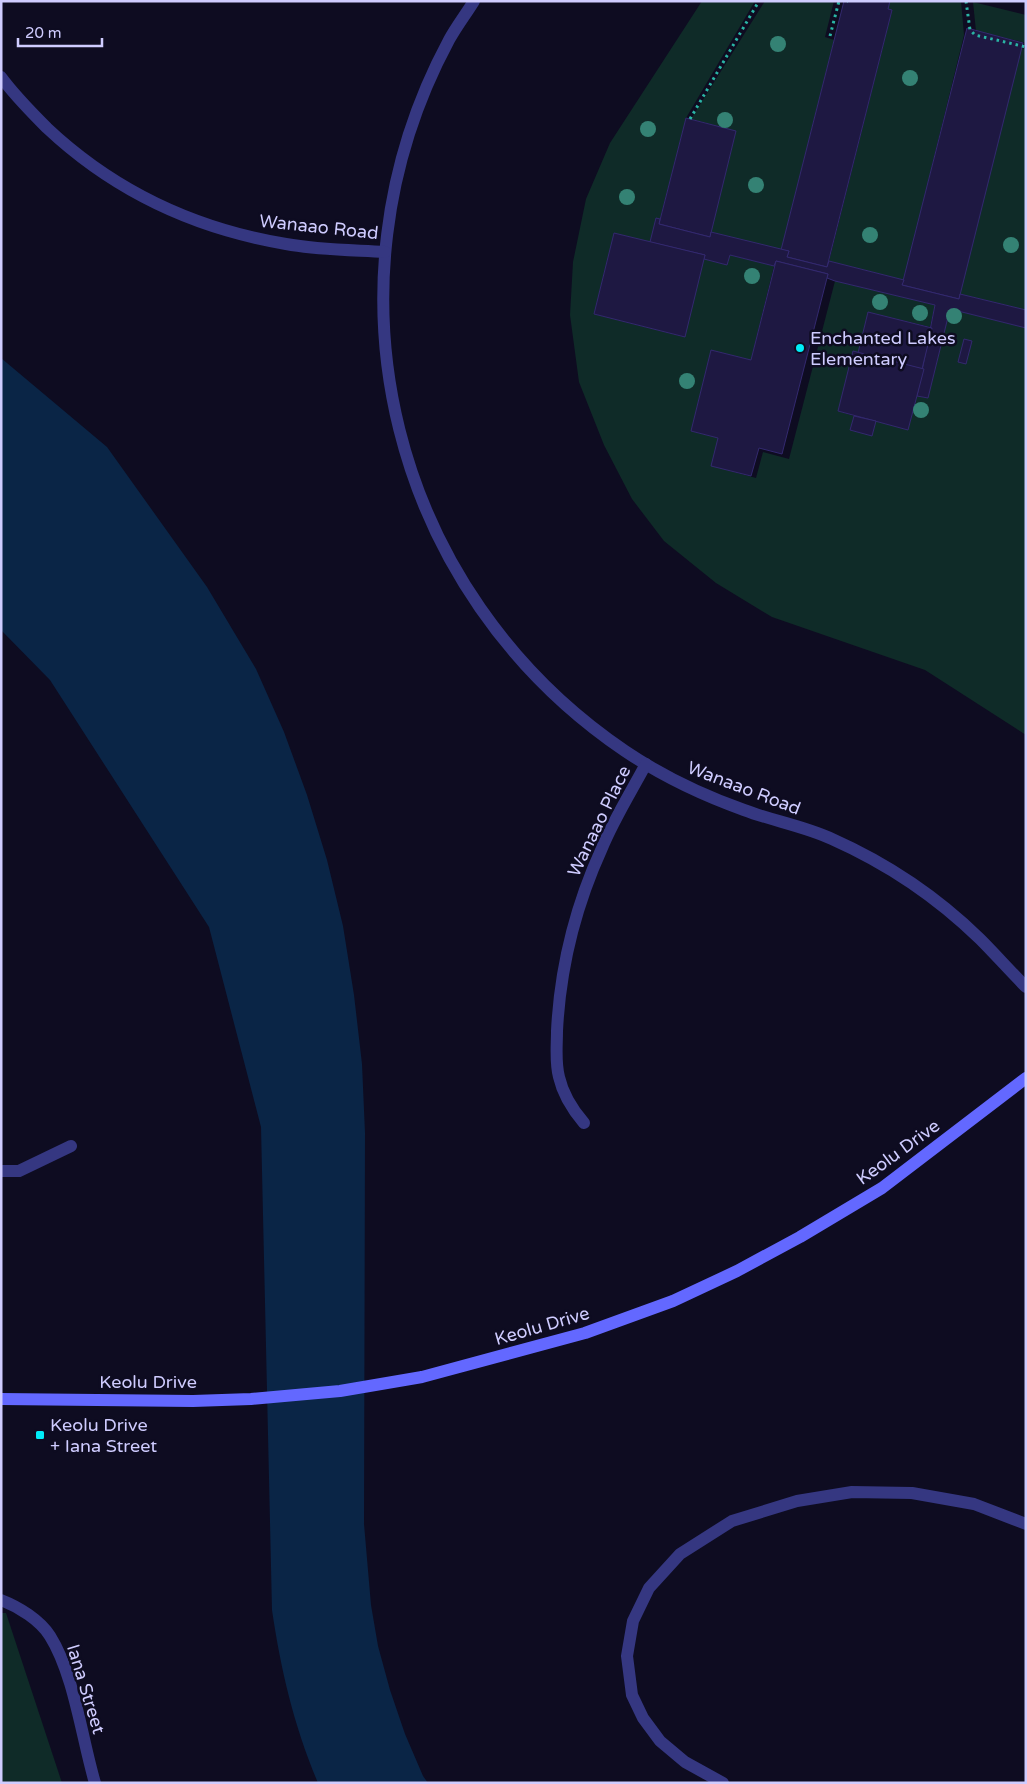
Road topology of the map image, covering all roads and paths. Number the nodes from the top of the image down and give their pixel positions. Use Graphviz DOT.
graph roads {
  1 [pos="474,1"];
  2 [pos="759,1"];
  3 [pos="839,1"];
  4 [pos="966,1"];
  5 [pos="830,36"];
  6 [pos="1026,47"];
  7 [pos="1,77"];
  8 [pos="690,119"];
  9 [pos="385,252"];
  10 [pos="646,764"];
  11 [pos="1026,987"];
  12 [pos="1026,1078"];
  13 [pos="584,1123"];
  14 [pos="70,1146"];
  15 [pos="1,1171"];
  16 [pos="1,1399"];
  17 [pos="1026,1524"];
  18 [pos="1,1600"];
  19 [pos="95,1783"];
  20 [pos="723,1783"];
  1 -- 9 [label="street, Wanaao Road"];
  2 -- 8 [label="path"];
  3 -- 5 [label="path"];
  4 -- 6 [label="path"];
  7 -- 9 [label="street, Wanaao Road"];
  9 -- 10 [label="street, Wanaao Road"];
  10 -- 11 [label="street, Wanaao Road"];
  10 -- 13 [label="street, Wanaao Place"];
  12 -- 16 [label="main road, Keolu Drive"];
  14 -- 15 [label="street"];
  17 -- 20 [label="street"];
  18 -- 19 [label="street, Iana Street"];
}
